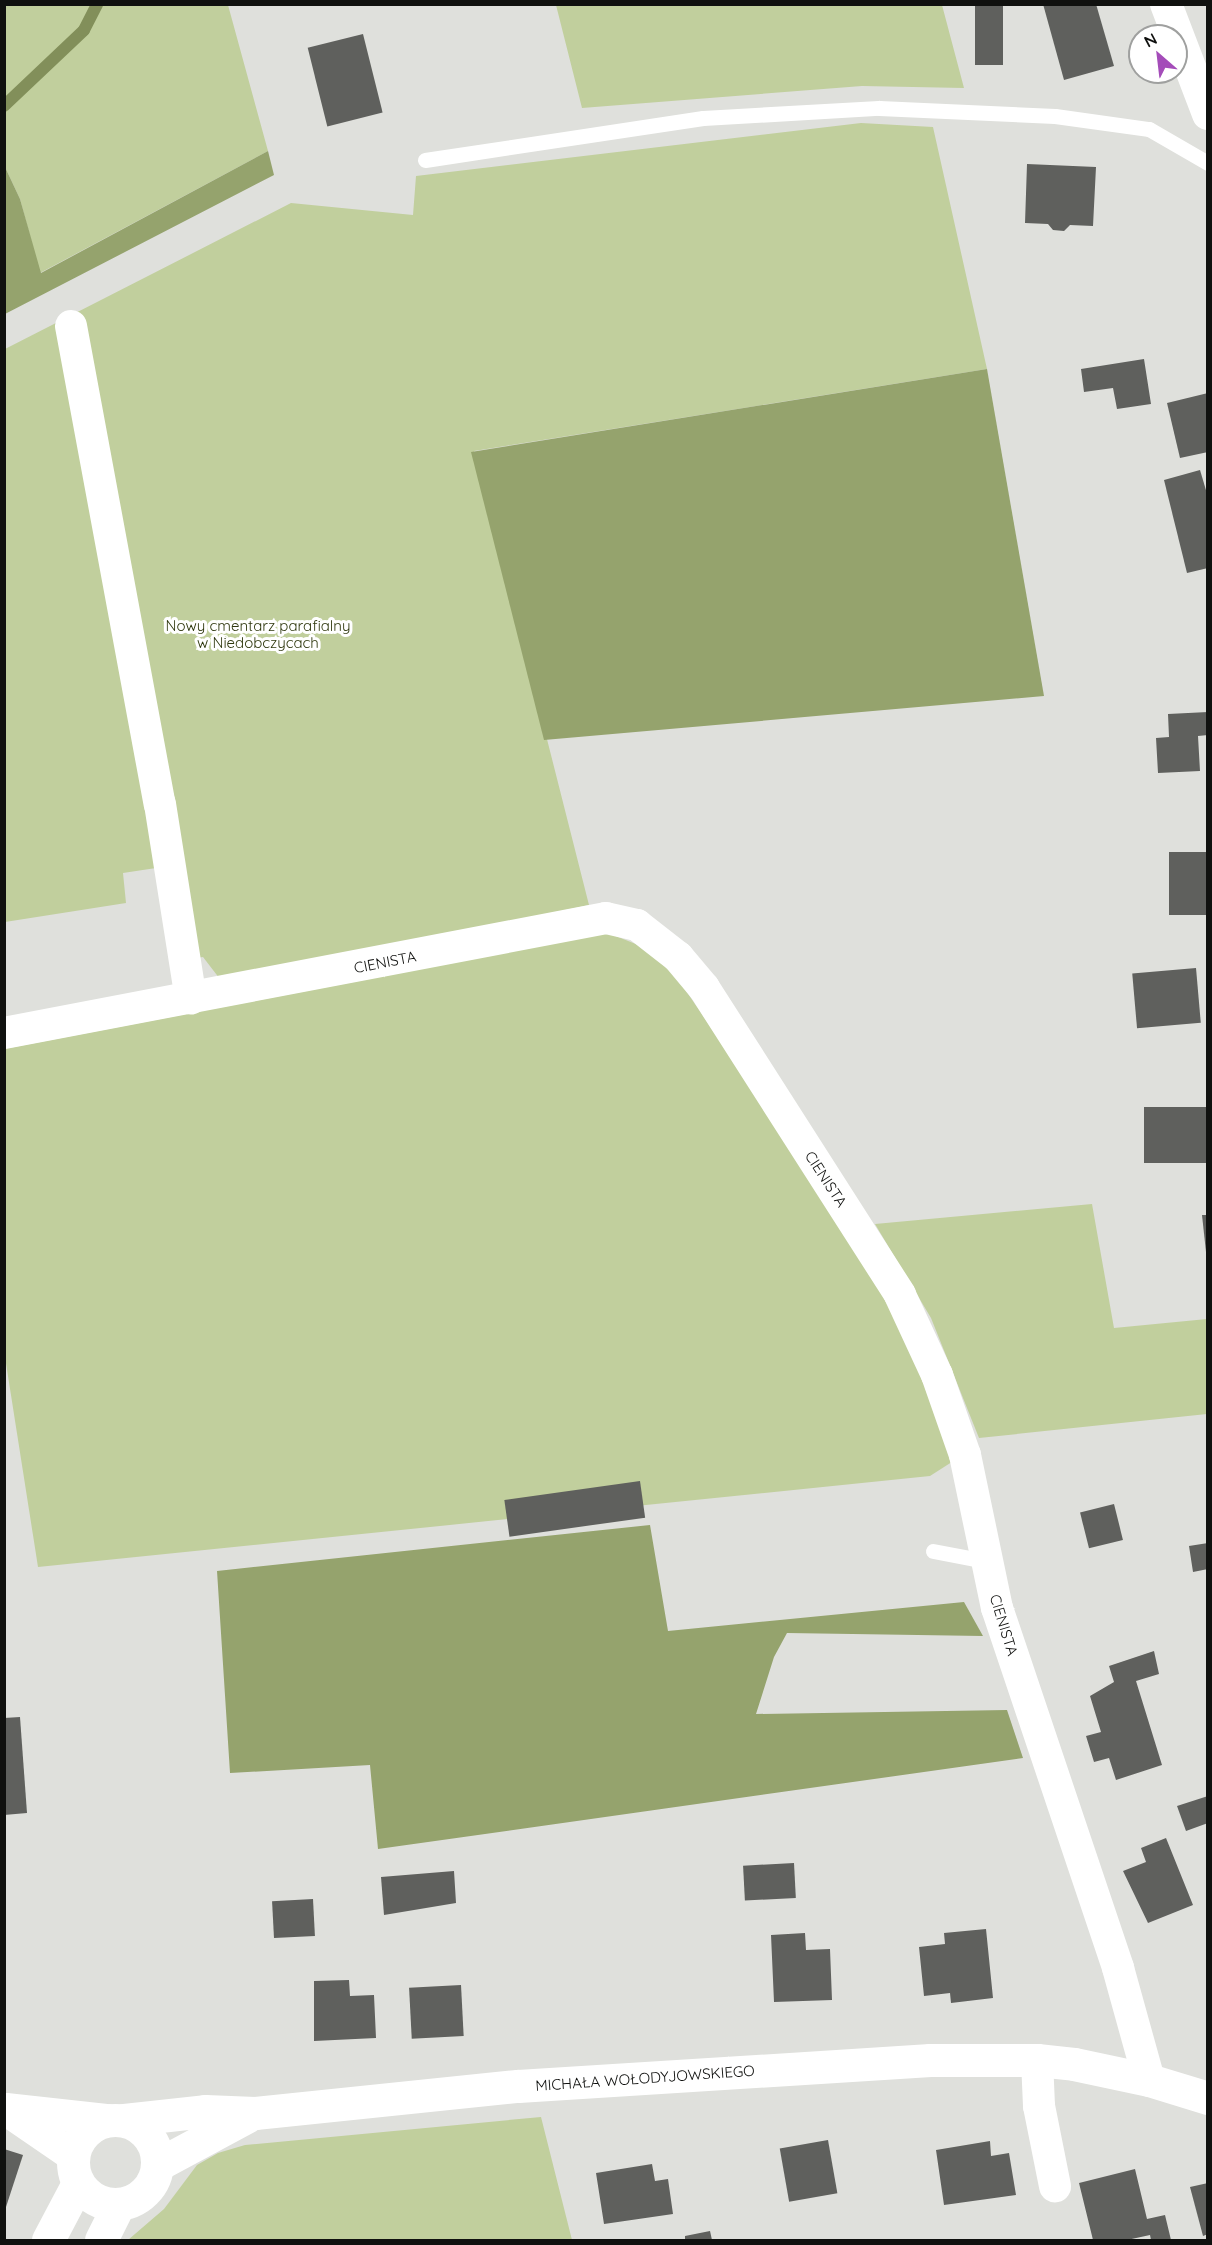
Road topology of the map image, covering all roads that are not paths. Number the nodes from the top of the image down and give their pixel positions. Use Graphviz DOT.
graph roads {
  1 [pos="1166,4"];
  2 [pos="1208,114"];
  3 [pos="425,160"];
  4 [pos="1208,163"];
  5 [pos="71,326"];
  6 [pos="191,999"];
  7 [pos="4,1033"];
  8 [pos="933,1551"];
  9 [pos="986,1561"];
  10 [pos="1036,2060"];
  11 [pos="1149,2080"];
  12 [pos="1208,2098"];
  13 [pos="5,2109"];
  14 [pos="255,2113"];
  15 [pos="116,2120"];
  16 [pos="157,2165"];
  17 [pos="75,2169"];
  18 [pos="1054,2186"];
  19 [pos="119,2204"];
  20 [pos="48,2241"];
  21 [pos="101,2241"];
  1 -- 2 [label="street"];
  3 -- 4 [label="lane"];
  5 -- 6 [label="street"];
  6 -- 7 [label="street, CIENISTA"];
  6 -- 9 [label="street, CIENISTA"];
  8 -- 9 [label="lane"];
  9 -- 11 [label="street, CIENISTA"];
  10 -- 11 [label="street, MICHAŁA WOŁODYJOWSKIEGO"];
  10 -- 14 [label="street, MICHAŁA WOŁODYJOWSKIEGO"];
  10 -- 18 [label="street"];
  11 -- 12 [label="street, MICHAŁA WOŁODYJOWSKIEGO"];
  13 -- 15 [label="street"];
  13 -- 17 [label="street"];
  14 -- 15 [label="street, MICHAŁA WOŁODYJOWSKIEGO"];
  14 -- 16 [label="street, MICHAŁA WOŁODYJOWSKIEGO"];
  15 -- 16 [label="street"];
  15 -- 17 [label="street"];
  16 -- 19 [label="street"];
  17 -- 19 [label="street"];
  17 -- 20 [label="street"];
  19 -- 21 [label="street"];
}
